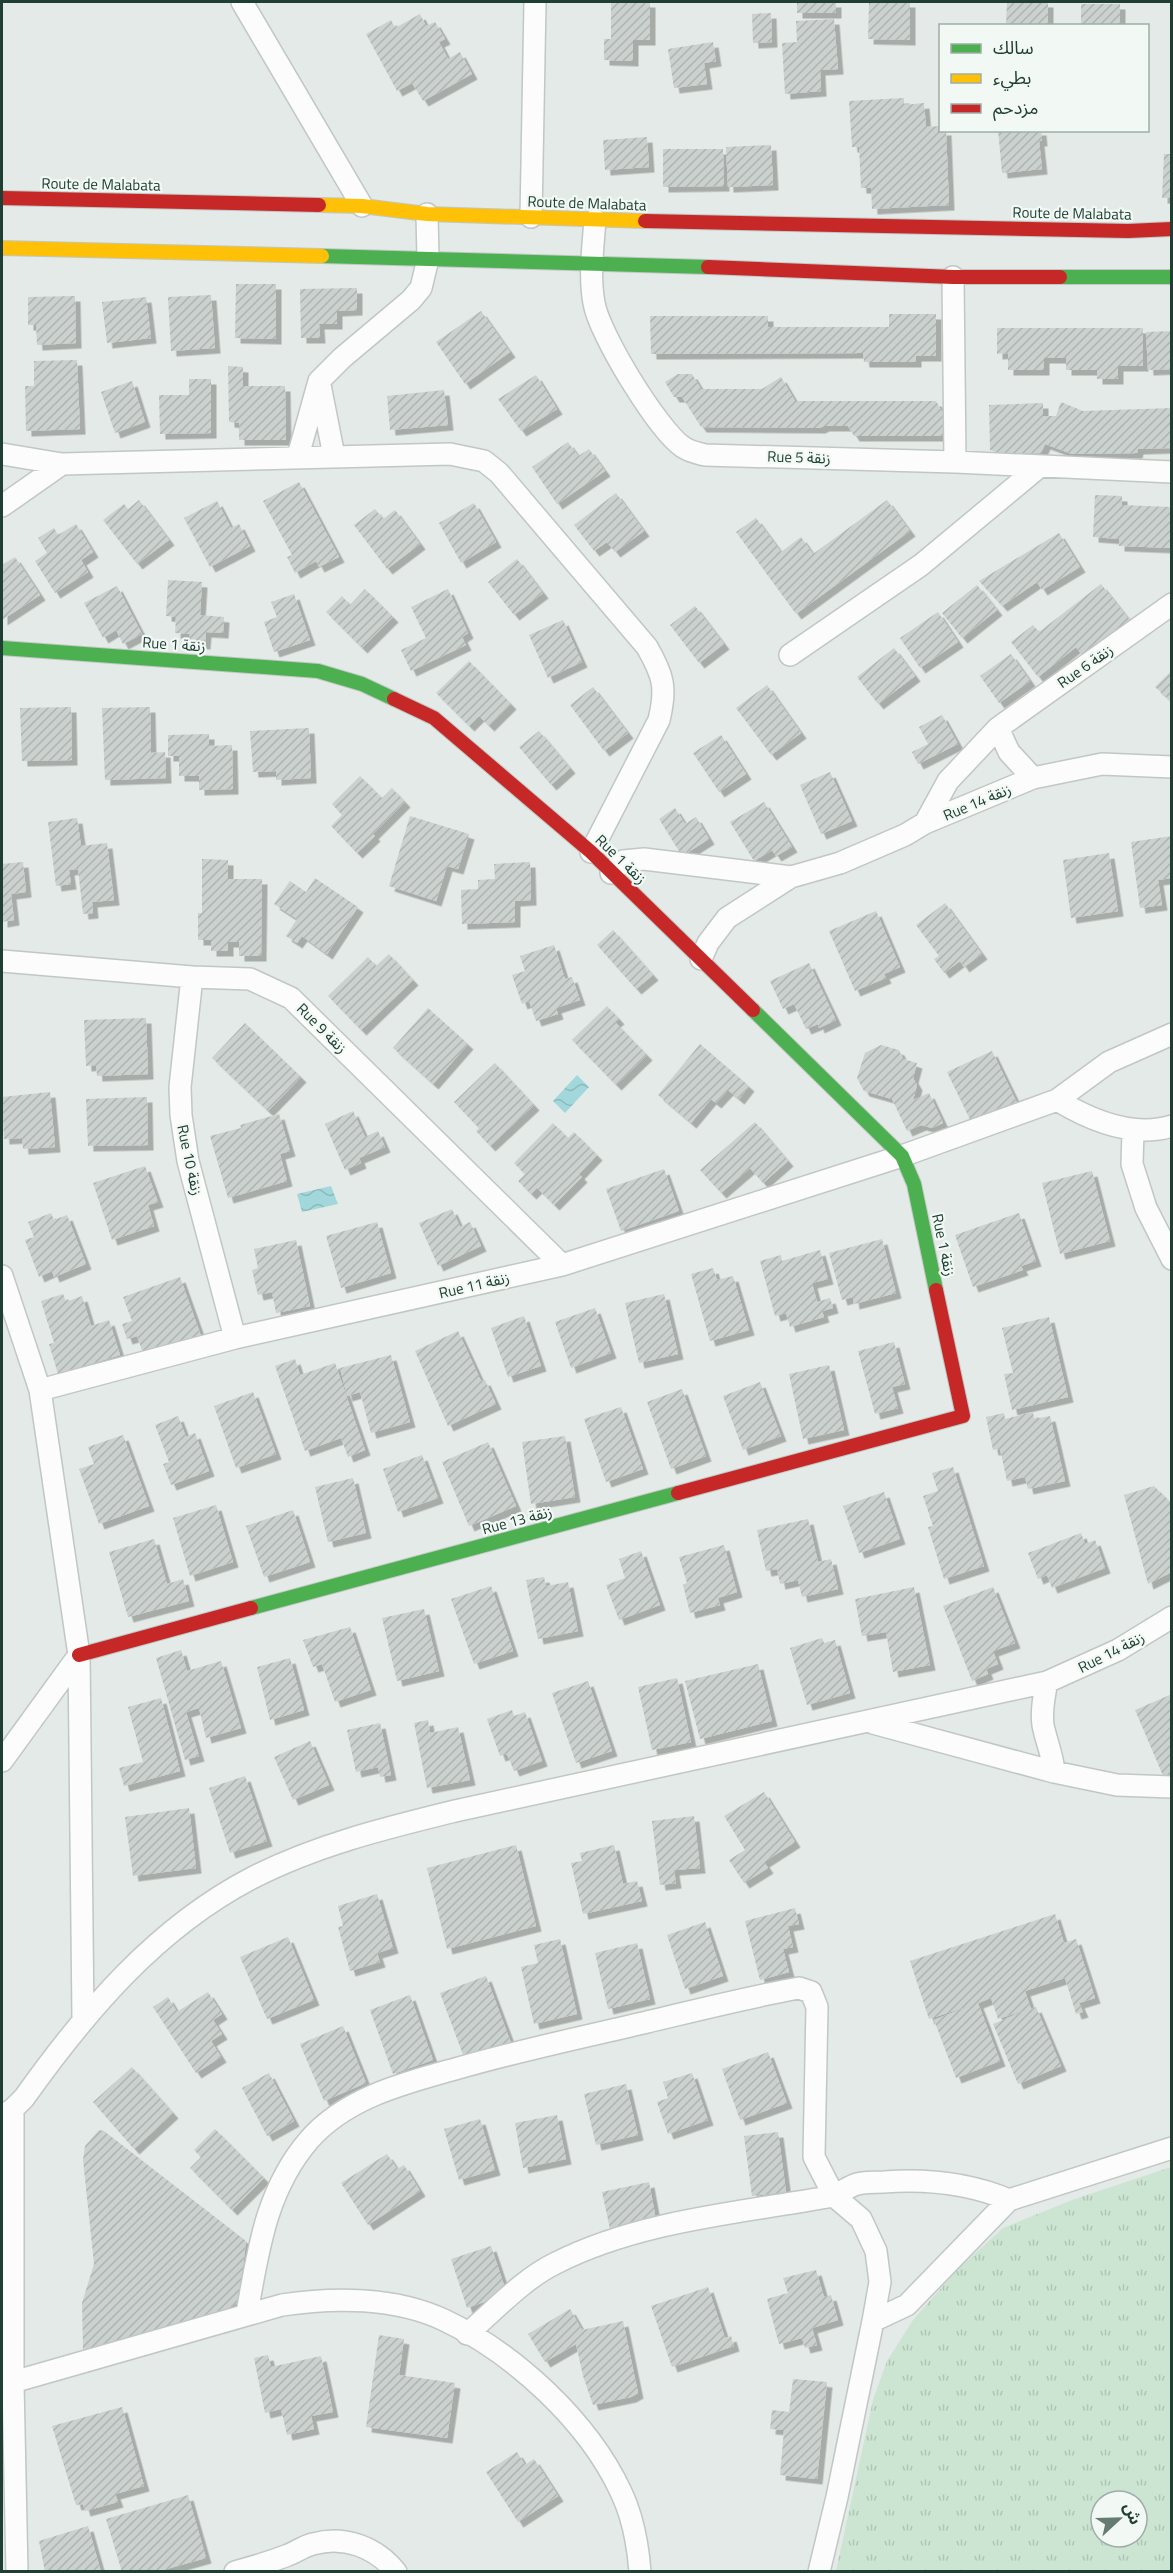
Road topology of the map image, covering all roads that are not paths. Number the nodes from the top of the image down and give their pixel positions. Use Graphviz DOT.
graph roads {
  1 [pos="242,2"];
  2 [pos="535,2"];
  3 [pos="2,198"];
  4 [pos="362,206"];
  5 [pos="427,214"];
  6 [pos="531,218"];
  7 [pos="595,220"];
  8 [pos="1172,229"];
  9 [pos="2,248"];
  10 [pos="428,259"];
  11 [pos="592,262"];
  12 [pos="953,277"];
  13 [pos="1172,277"];
  14 [pos="320,381"];
  15 [pos="2,454"];
  16 [pos="298,456"];
  17 [pos="334,456"];
  18 [pos="955,462"];
  19 [pos="62,464"];
  20 [pos="1039,467"];
  21 [pos="1172,472"];
  22 [pos="2,506"];
  23 [pos="1172,604"];
  24 [pos="2,648"];
  25 [pos="790,655"];
  26 [pos="998,728"];
  27 [pos="1172,767"];
  28 [pos="1033,778"];
  29 [pos="925,823"];
  30 [pos="591,852"];
  31 [pos="611,873"];
  32 [pos="791,877"];
  33 [pos="701,959"];
  34 [pos="2,960"];
  35 [pos="192,977"];
  36 [pos="1172,1034"];
  37 [pos="1057,1100"];
  38 [pos="1172,1126"];
  39 [pos="1133,1131"];
  40 [pos="902,1156"];
  41 [pos="1172,1259"];
  42 [pos="562,1265"];
  43 [pos="2,1276"];
  44 [pos="236,1338"];
  45 [pos="40,1390"];
  46 [pos="963,1416"];
  47 [pos="1172,1617"];
  48 [pos="79,1655"];
  49 [pos="1047,1682"];
  50 [pos="870,1722"];
  51 [pos="2,1761"];
  52 [pos="1054,1772"];
  53 [pos="1172,1787"];
  54 [pos="83,2019"];
  55 [pos="7,2112"];
  56 [pos="1172,2148"];
  57 [pos="834,2196"];
  58 [pos="1009,2200"];
  59 [pos="247,2313"];
  60 [pos="873,2321"];
  61 [pos="467,2334"];
  62 [pos="7,2383"];
  63 [pos="17,2571"];
  64 [pos="235,2571"];
  65 [pos="396,2571"];
  66 [pos="640,2571"];
  67 [pos="819,2571"];
  1 -- 4 [label="street"];
  2 -- 6 [label="street"];
  3 -- 4 [label="street, Route de Malabata"];
  4 -- 5 [label="street, Route de Malabata"];
  5 -- 6 [label="street, Route de Malabata"];
  5 -- 10 [label="street"];
  6 -- 7 [label="street, Route de Malabata"];
  7 -- 8 [label="street, Route de Malabata"];
  7 -- 11 [label="street, Rue 5 زنقة"];
  9 -- 10 [label="street"];
  10 -- 11 [label="street"];
  10 -- 14 [label="street"];
  11 -- 12 [label="street"];
  11 -- 18 [label="street, Rue 5 زنقة"];
  12 -- 13 [label="street"];
  12 -- 18 [label="street"];
  14 -- 16 [label="street"];
  14 -- 17 [label="street"];
  15 -- 19 [label="street"];
  16 -- 17 [label="street"];
  16 -- 19 [label="street"];
  17 -- 30 [label="street"];
  18 -- 20 [label="street, Rue 5 زنقة"];
  19 -- 22 [label="street"];
  20 -- 21 [label="street, Rue 5 زنقة"];
  20 -- 25 [label="street"];
  23 -- 26 [label="street, Rue 6 زنقة"];
  24 -- 30 [label="street, Rue 1 زنقة"];
  26 -- 28 [label="street"];
  26 -- 29 [label="street, Rue 6 زنقة"];
  27 -- 28 [label="street, Rue 14 زنقة"];
  28 -- 29 [label="street, Rue 14 زنقة"];
  29 -- 32 [label="street, Rue 14 زنقة"];
  30 -- 31 [label="street, Rue 1 زنقة"];
  31 -- 32 [label="street, Rue 14 زنقة"];
  31 -- 33 [label="street, Rue 1 زنقة"];
  32 -- 33 [label="street, Rue 14 زنقة"];
  33 -- 40 [label="street, Rue 1 زنقة"];
  34 -- 35 [label="street, Rue 9 زنقة"];
  35 -- 42 [label="street, Rue 9 زنقة"];
  35 -- 44 [label="street, Rue 10 زنقة"];
  36 -- 37 [label="street, Rue 11 زنقة"];
  37 -- 39 [label="street"];
  37 -- 40 [label="street, Rue 11 زنقة"];
  38 -- 39 [label="street"];
  39 -- 41 [label="street"];
  40 -- 42 [label="street, Rue 11 زنقة"];
  40 -- 46 [label="street, Rue 1 زنقة"];
  42 -- 44 [label="street, Rue 11 زنقة"];
  43 -- 45 [label="street"];
  44 -- 45 [label="street, Rue 11 زنقة"];
  45 -- 48 [label="street"];
  46 -- 48 [label="street, Rue 13 زنقة"];
  47 -- 49 [label="street, Rue 14 زنقة"];
  48 -- 51 [label="street"];
  48 -- 54 [label="street"];
  49 -- 50 [label="street, Rue 14 زنقة"];
  49 -- 52 [label="street"];
  50 -- 52 [label="street"];
  50 -- 54 [label="street, Rue 14 زنقة"];
  52 -- 53 [label="street"];
  54 -- 55 [label="street, Rue 14 زنقة"];
  55 -- 62 [label="street"];
  56 -- 58 [label="street"];
  57 -- 58 [label="street"];
  57 -- 59 [label="street"];
  57 -- 60 [label="street"];
  57 -- 61 [label="street"];
  58 -- 60 [label="street"];
  59 -- 61 [label="street"];
  59 -- 62 [label="street"];
  60 -- 67 [label="street"];
  61 -- 66 [label="street"];
  62 -- 63 [label="street"];
  64 -- 65 [label="street"];
}
